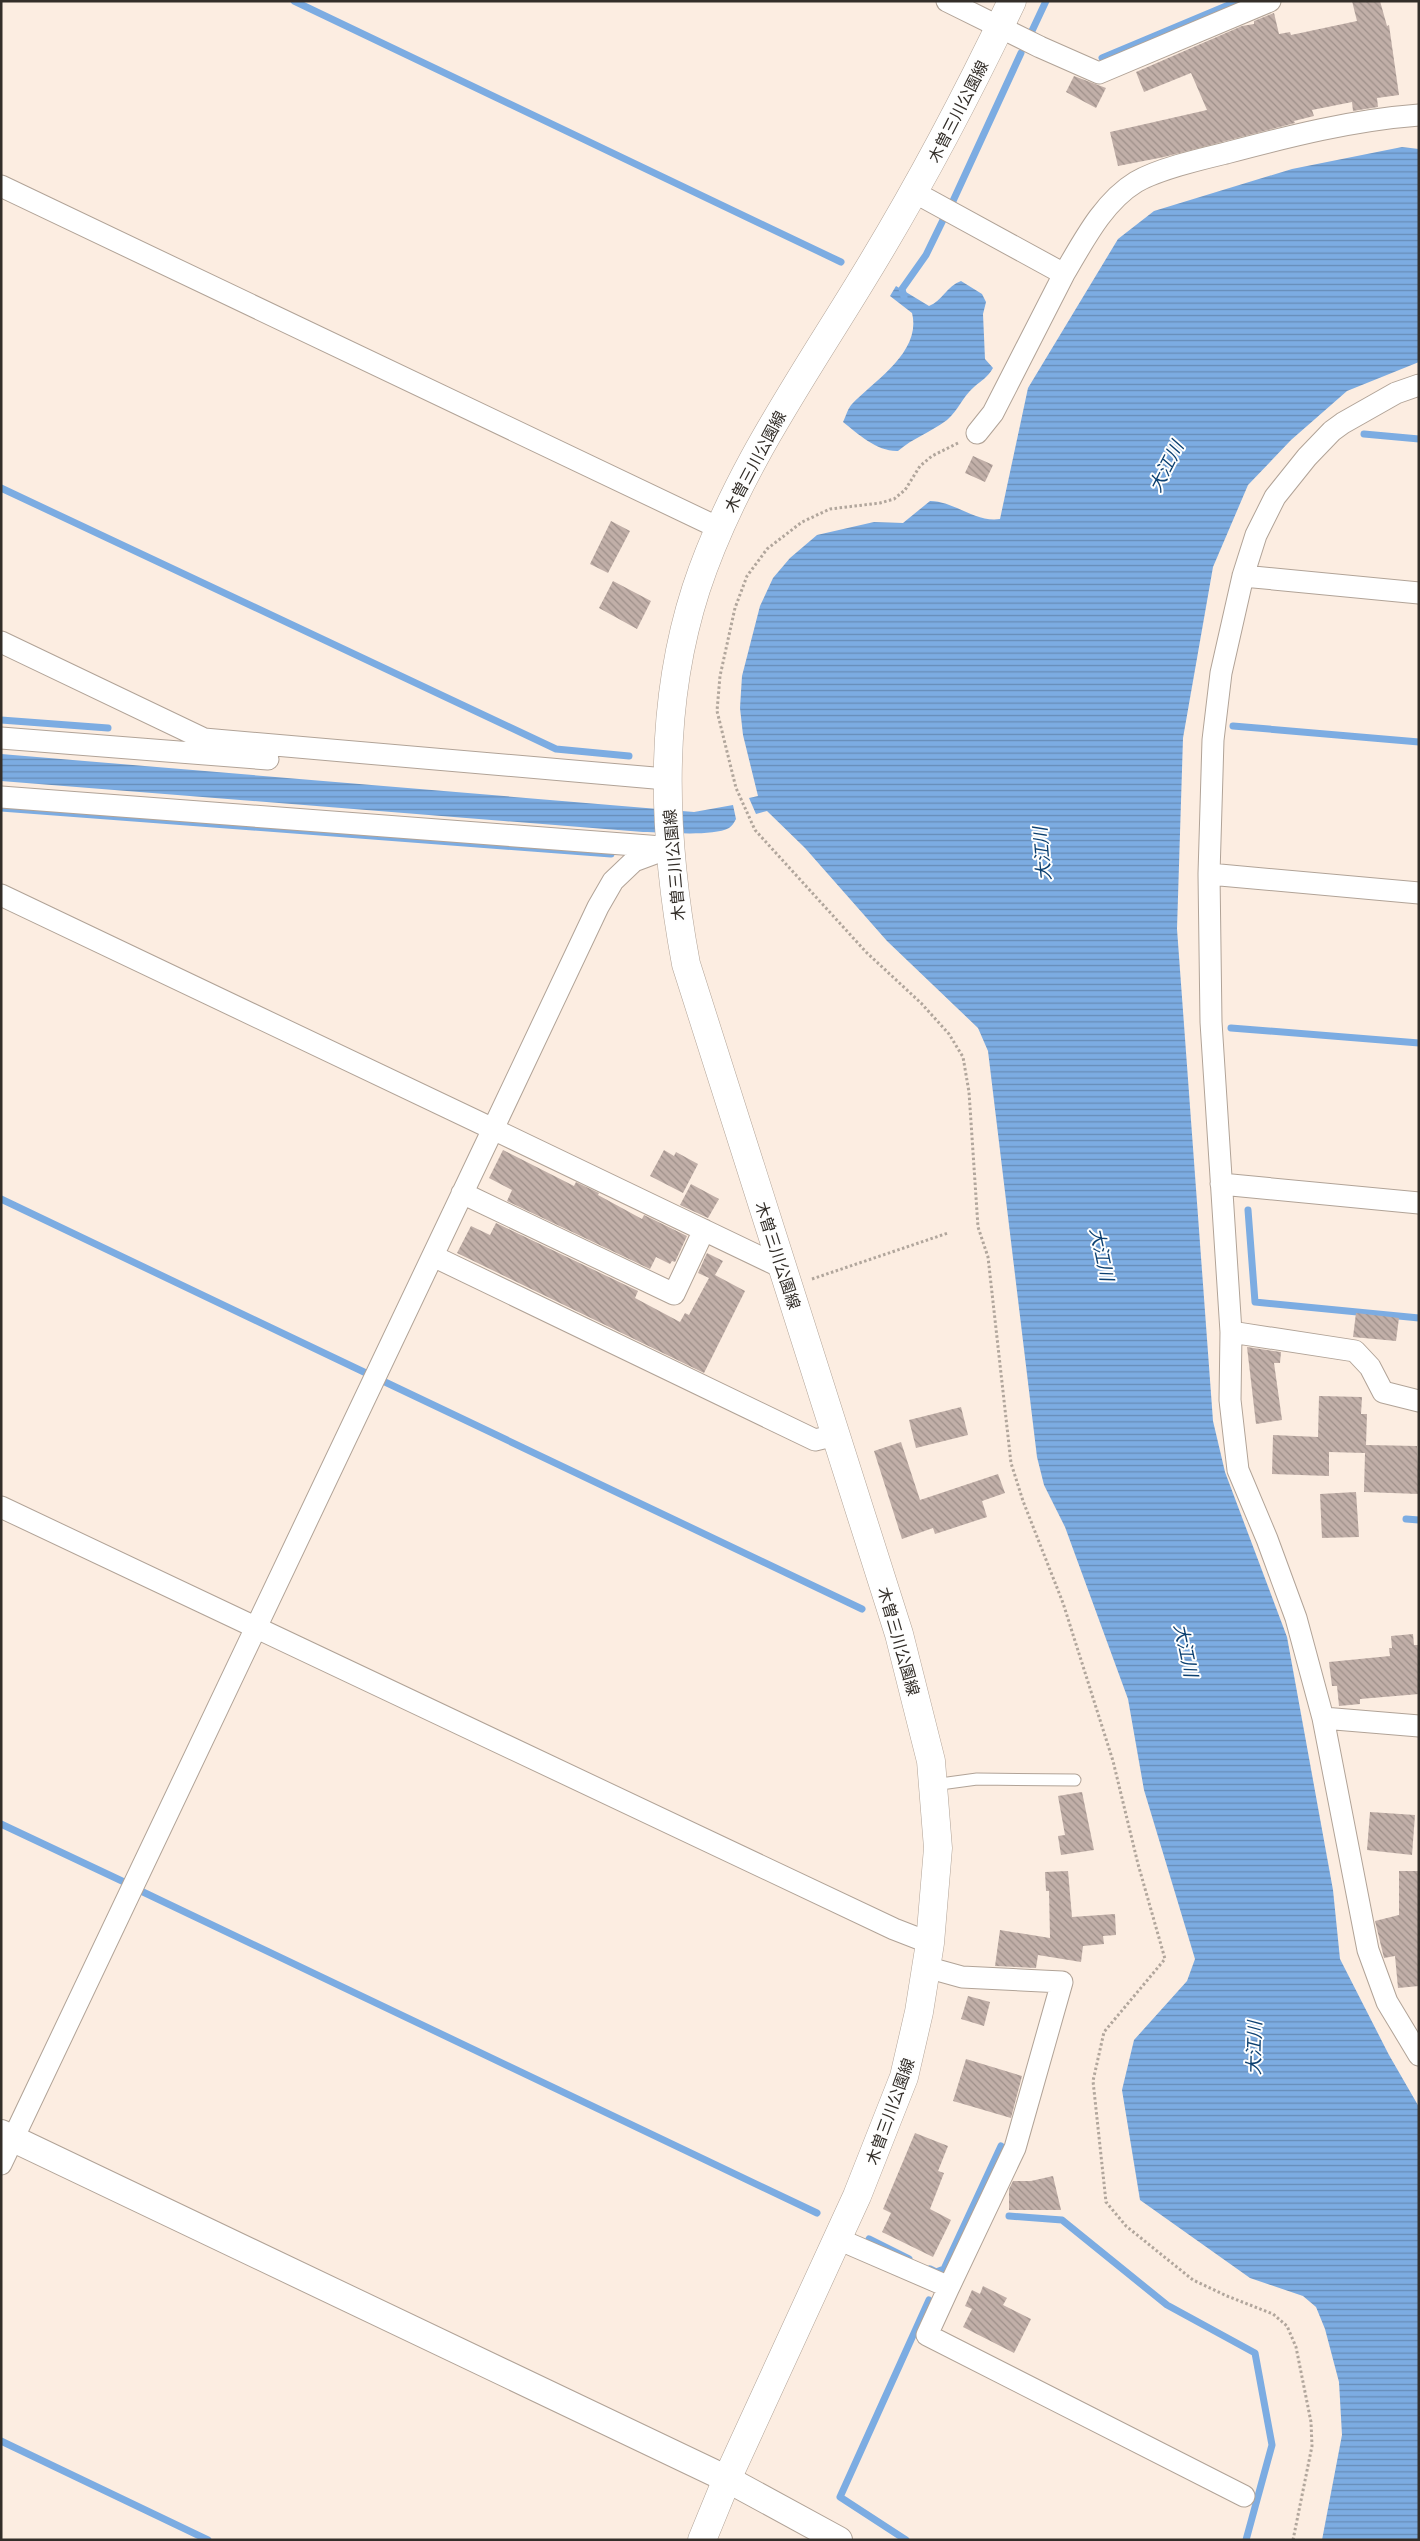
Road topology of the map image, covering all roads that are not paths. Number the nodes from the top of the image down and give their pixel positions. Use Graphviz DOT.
graph roads {
  1 [pos="947,1"];
  2 [pos="1012,1"];
  3 [pos="1270,1"];
  4 [pos="1000,26"];
  5 [pos="1419,115"];
  6 [pos="1,186"];
  7 [pos="914,192"];
  8 [pos="1064,274"];
  9 [pos="1419,385"];
  10 [pos="977,433"];
  11 [pos="718,528"];
  12 [pos="1243,576"];
  13 [pos="1419,593"];
  14 [pos="1,642"];
  15 [pos="1,738"];
  16 [pos="627,776"];
  17 [pos="667,790"];
  18 [pos="1,797"];
  19 [pos="669,844"];
  20 [pos="1210,874"];
  21 [pos="1419,893"];
  22 [pos="1,895"];
  23 [pos="493,1129"];
  24 [pos="1222,1184"];
  25 [pos="462,1193"];
  26 [pos="1419,1203"];
  27 [pos="704,1230"];
  28 [pos="433,1256"];
  29 [pos="786,1277"];
  30 [pos="1230,1332"];
  31 [pos="1419,1401"];
  32 [pos="836,1435"];
  33 [pos="1,1507"];
  34 [pos="256,1629"];
  35 [pos="1323,1718"];
  36 [pos="1419,1726"];
  37 [pos="1075,1780"];
  38 [pos="933,1785"];
  39 [pos="928,1955"];
  40 [pos="1419,2055"];
  41 [pos="7,2136"];
  42 [pos="1,2164"];
  43 [pos="838,2239"];
  44 [pos="949,2288"];
  45 [pos="727,2479"];
  46 [pos="1244,2496"];
  47 [pos="702,2540"];
  48 [pos="839,2540"];
  1 -- 4 [label="street"];
  2 -- 4 [label="main road, 木曽三川公園線"];
  3 -- 4 [label="street"];
  4 -- 7 [label="main road, 木曽三川公園線"];
  5 -- 8 [label="street"];
  6 -- 11 [label="street"];
  7 -- 8 [label="street"];
  7 -- 11 [label="main road, 木曽三川公園線"];
  8 -- 10 [label="street"];
  9 -- 12 [label="street"];
  11 -- 17 [label="main road, 木曽三川公園線"];
  12 -- 13 [label="street"];
  12 -- 20 [label="street"];
  14 -- 16 [label="street"];
  15 -- 16 [label="street"];
  16 -- 17 [label="street"];
  17 -- 19 [label="main road, 木曽三川公園線"];
  18 -- 19 [label="street"];
  19 -- 23 [label="street"];
  19 -- 29 [label="main road, 木曽三川公園線"];
  20 -- 21 [label="street"];
  20 -- 24 [label="street"];
  22 -- 23 [label="street"];
  23 -- 25 [label="street"];
  23 -- 27 [label="street"];
  24 -- 26 [label="street"];
  24 -- 30 [label="street"];
  25 -- 27 [label="street"];
  25 -- 28 [label="street"];
  27 -- 29 [label="street"];
  28 -- 32 [label="street"];
  28 -- 34 [label="street"];
  29 -- 32 [label="main road, 木曽三川公園線"];
  30 -- 31 [label="street"];
  30 -- 35 [label="street"];
  32 -- 38 [label="main road, 木曽三川公園線"];
  33 -- 34 [label="street"];
  34 -- 39 [label="street"];
  34 -- 41 [label="street"];
  35 -- 36 [label="street"];
  35 -- 40 [label="street"];
  37 -- 38 [label="lane"];
  38 -- 39 [label="main road, 木曽三川公園線"];
  39 -- 43 [label="main road, 木曽三川公園線"];
  39 -- 44 [label="street"];
  41 -- 42 [label="street"];
  41 -- 45 [label="street"];
  43 -- 44 [label="street"];
  43 -- 45 [label="main road, 木曽三川公園線"];
  44 -- 46 [label="street"];
  45 -- 47 [label="main road, 木曽三川公園線"];
  45 -- 48 [label="street"];
}
